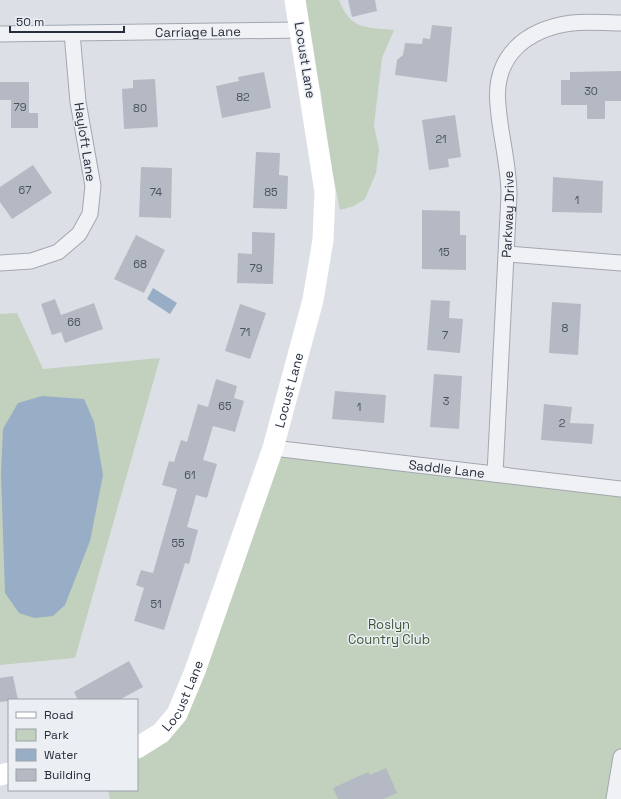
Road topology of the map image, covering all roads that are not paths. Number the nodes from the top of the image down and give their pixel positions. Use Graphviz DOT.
graph roads {
  1 [pos="295,0"];
  2 [pos="621,23"];
  3 [pos="301,30"];
  4 [pos="72,33"];
  5 [pos="0,34"];
  6 [pos="507,254"];
  7 [pos="0,263"];
  8 [pos="621,263"];
  9 [pos="273,448"];
  10 [pos="496,474"];
  11 [pos="621,489"];
  12 [pos="138,747"];
  13 [pos="621,757"];
  14 [pos="614,799"];
  1 -- 3 [label="street, Locust Lane"];
  2 -- 6 [label="street, Parkway Drive"];
  3 -- 4 [label="street, Carriage Lane"];
  3 -- 9 [label="street, Locust Lane"];
  4 -- 5 [label="street, Carriage Lane"];
  4 -- 7 [label="street, Hayloft Lane"];
  6 -- 8 [label="street"];
  6 -- 10 [label="street, Parkway Drive"];
  9 -- 10 [label="street, Saddle Lane"];
  9 -- 12 [label="street, Locust Lane"];
  10 -- 11 [label="street, Saddle Lane"];
  13 -- 14 [label="street"];
}
